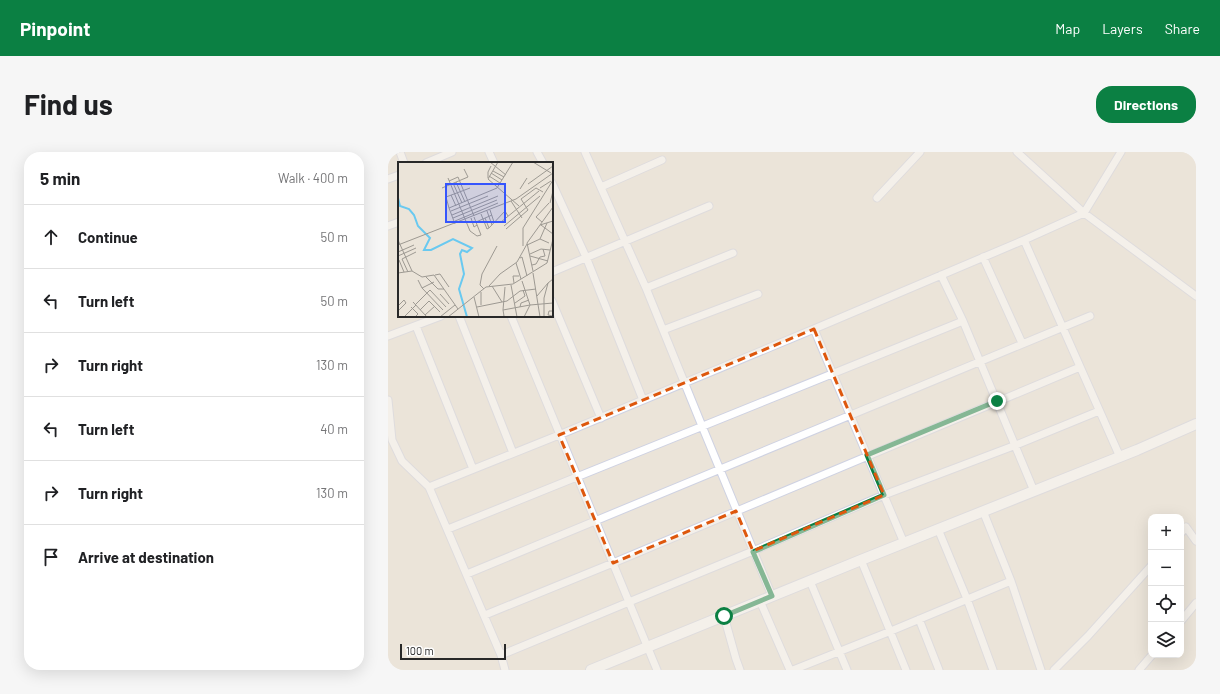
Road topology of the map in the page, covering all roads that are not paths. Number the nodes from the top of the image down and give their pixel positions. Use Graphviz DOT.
graph roads {
  1 [pos="400,152"];
  2 [pos="452,152"];
  3 [pos="489,152"];
  4 [pos="538,152"];
  5 [pos="585,152"];
  6 [pos="920,152"];
  7 [pos="1017,152"];
  8 [pos="1121,152"];
  9 [pos="443,154"];
  10 [pos="662,160"];
  11 [pos="404,162"];
  12 [pos="428,162"];
  13 [pos="494,162"];
  14 [pos="543,162"];
  15 [pos="398,175"];
  16 [pos="388,179"];
  17 [pos="553,185"];
  18 [pos="601,187"];
  19 [pos="877,198"];
  20 [pos="709,206"];
  21 [pos="1084,213"];
  22 [pos="398,222"];
  23 [pos="388,226"];
  24 [pos="1024,240"];
  25 [pos="626,241"];
  26 [pos="733,252"];
  27 [pos="586,257"];
  28 [pos="984,257"];
  29 [pos="553,272"];
  30 [pos="941,275"];
  31 [pos="646,288"];
  32 [pos="758,294"];
  33 [pos="1196,296"];
  34 [pos="553,302"];
  35 [pos="1090,316"];
  36 [pos="438,317"];
  37 [pos="459,317"];
  38 [pos="511,317"];
  39 [pos="963,321"];
  40 [pos="416,326"];
  41 [pos="1063,327"];
  42 [pos="814,329"];
  43 [pos="663,330"];
  44 [pos="388,336"];
  45 [pos="1022,343"];
  46 [pos="980,361"];
  47 [pos="1080,367"];
  48 [pos="832,374"];
  49 [pos="684,383"];
  50 [pos="388,400"];
  51 [pos="643,400"];
  52 [pos="997,401"];
  53 [pos="1099,411"];
  54 [pos="850,414"];
  55 [pos="601,418"];
  56 [pos="1196,424"];
  57 [pos="702,426"];
  58 [pos="559,435"];
  59 [pos="1016,445"];
  60 [pos="513,453"];
  61 [pos="867,455"];
  62 [pos="1120,456"];
  63 [pos="472,469"];
  64 [pos="719,469"];
  65 [pos="576,476"];
  66 [pos="430,487"];
  67 [pos="1034,491"];
  68 [pos="884,495"];
  69 [pos="736,511"];
  70 [pos="984,511"];
  71 [pos="595,520"];
  72 [pos="448,529"];
  73 [pos="938,529"];
  74 [pos="1184,529"];
  75 [pos="1196,541"];
  76 [pos="904,542"];
  77 [pos="753,552"];
  78 [pos="861,560"];
  79 [pos="613,563"];
  80 [pos="1148,569"];
  81 [pos="467,574"];
  82 [pos="810,581"];
  83 [pos="1011,581"];
  84 [pos="772,596"];
  85 [pos="967,599"];
  86 [pos="760,601"];
  87 [pos="629,602"];
  88 [pos="1196,603"];
  89 [pos="485,615"];
  90 [pos="724,616"];
  91 [pos="1184,617"];
  92 [pos="919,619"];
  93 [pos="891,631"];
  94 [pos="648,646"];
  95 [pos="839,652"];
  96 [pos="501,655"];
  97 [pos="1149,658"];
  98 [pos="505,670"];
  99 [pos="591,670"];
  100 [pos="658,670"];
  101 [pos="740,670"];
  102 [pos="792,670"];
  103 [pos="847,670"];
  104 [pos="906,670"];
  105 [pos="939,670"];
  106 [pos="993,670"];
  107 [pos="1041,670"];
  108 [pos="1054,670"];
  109 [pos="1139,670"];
  1 -- 11 [label="street"];
  2 -- 9 [label="street"];
  3 -- 13 [label="street"];
  4 -- 14 [label="street"];
  5 -- 18 [label="street"];
  6 -- 19 [label="street"];
  7 -- 21 [label="street"];
  8 -- 21 [label="street"];
  9 -- 12 [label="street"];
  10 -- 18 [label="street"];
  15 -- 16 [label="street"];
  17 -- 27 [label="street"];
  18 -- 25 [label="street"];
  20 -- 25 [label="street"];
  21 -- 24 [label="street"];
  21 -- 33 [label="street"];
  22 -- 23 [label="street"];
  24 -- 28 [label="street"];
  24 -- 41 [label="street"];
  25 -- 27 [label="street"];
  25 -- 31 [label="street"];
  26 -- 31 [label="street"];
  27 -- 29 [label="street"];
  27 -- 51 [label="street"];
  28 -- 30 [label="street"];
  28 -- 45 [label="street"];
  30 -- 39 [label="street"];
  30 -- 42 [label="street"];
  31 -- 43 [label="street"];
  32 -- 43 [label="street"];
  34 -- 55 [label="street"];
  35 -- 41 [label="street"];
  36 -- 40 [label="street"];
  37 -- 60 [label="street"];
  38 -- 58 [label="street"];
  39 -- 46 [label="street"];
  39 -- 48 [label="street"];
  40 -- 44 [label="street"];
  40 -- 63 [label="street"];
  41 -- 45 [label="street"];
  41 -- 47 [label="street"];
  42 -- 48 [label="street"];
  42 -- 49 [label="street"];
  43 -- 49 [label="street"];
  45 -- 46 [label="street"];
  46 -- 52 [label="street"];
  46 -- 54 [label="street"];
  47 -- 52 [label="street"];
  47 -- 53 [label="street"];
  48 -- 54 [label="street"];
  48 -- 57 [label="street"];
  49 -- 51 [label="street"];
  49 -- 57 [label="street"];
  50 -- 66 [label="street"];
  51 -- 55 [label="street"];
  52 -- 59 [label="street"];
  52 -- 61 [label="street"];
  53 -- 59 [label="street"];
  53 -- 62 [label="street"];
  54 -- 61 [label="street"];
  54 -- 64 [label="street"];
  55 -- 58 [label="street"];
  56 -- 62 [label="street"];
  57 -- 64 [label="street"];
  57 -- 65 [label="street"];
  58 -- 60 [label="street"];
  58 -- 65 [label="street"];
  59 -- 67 [label="street"];
  59 -- 68 [label="street"];
  60 -- 63 [label="street"];
  61 -- 68 [label="street"];
  61 -- 69 [label="street"];
  62 -- 67 [label="street"];
  63 -- 66 [label="street"];
  64 -- 69 [label="street"];
  64 -- 71 [label="street"];
  65 -- 71 [label="street"];
  65 -- 72 [label="street"];
  66 -- 72 [label="street"];
  67 -- 70 [label="street"];
  68 -- 76 [label="street"];
  68 -- 77 [label="street"];
  69 -- 77 [label="street"];
  69 -- 79 [label="street"];
  70 -- 73 [label="street"];
  70 -- 83 [label="street"];
  71 -- 79 [label="street"];
  71 -- 81 [label="street"];
  72 -- 81 [label="street"];
  73 -- 76 [label="street"];
  73 -- 85 [label="street"];
  74 -- 75 [label="street"];
  76 -- 78 [label="street"];
  77 -- 84 [label="street"];
  77 -- 87 [label="street"];
  78 -- 82 [label="street"];
  78 -- 93 [label="street"];
  79 -- 87 [label="street"];
  79 -- 89 [label="street"];
  80 -- 108 [label="street"];
  81 -- 89 [label="street"];
  82 -- 84 [label="street"];
  82 -- 95 [label="street"];
  83 -- 85 [label="street"];
  83 -- 107 [label="street"];
  84 -- 86 [label="street"];
  85 -- 92 [label="street"];
  85 -- 106 [label="street"];
  86 -- 90 [label="street"];
  86 -- 102 [label="street"];
  87 -- 94 [label="street"];
  87 -- 96 [label="street"];
  88 -- 91 [label="street"];
  89 -- 96 [label="street"];
  90 -- 94 [label="street"];
  90 -- 101 [label="street"];
  92 -- 93 [label="street"];
  92 -- 105 [label="street"];
  93 -- 95 [label="street"];
  93 -- 104 [label="street"];
  94 -- 99 [label="street"];
  94 -- 100 [label="street"];
  95 -- 102 [label="street"];
  95 -- 103 [label="street"];
  96 -- 98 [label="street"];
  97 -- 109 [label="street"];
}
